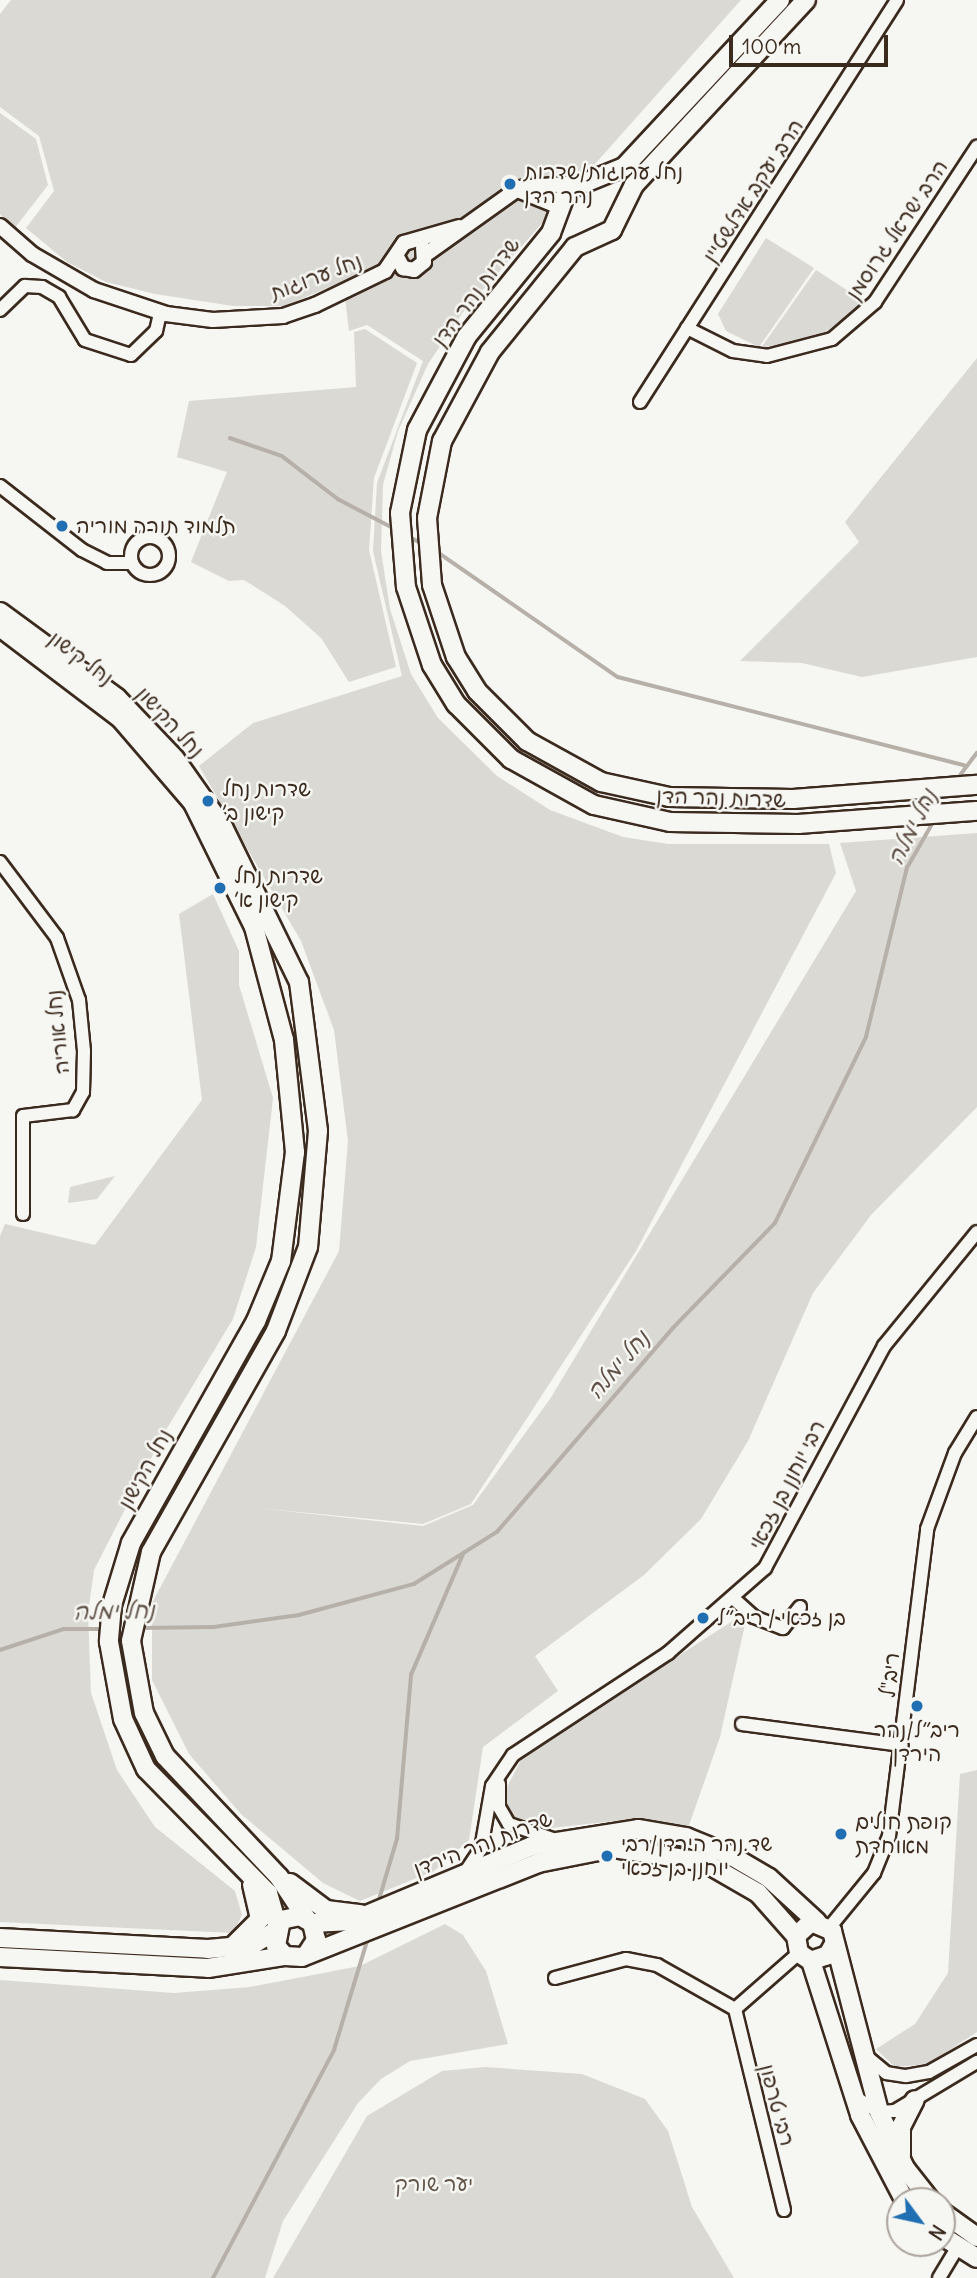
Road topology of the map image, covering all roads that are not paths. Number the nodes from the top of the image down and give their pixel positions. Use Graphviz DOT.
graph roads {
  1 [pos="780,0"];
  2 [pos="806,0"];
  3 [pos="897,0"];
  4 [pos="977,147"];
  5 [pos="598,181"];
  6 [pos="578,183"];
  7 [pos="512,191"];
  8 [pos="619,211"];
  9 [pos="559,212"];
  10 [pos="0,226"];
  11 [pos="593,240"];
  12 [pos="421,249"];
  13 [pos="400,262"];
  14 [pos="0,310"];
  15 [pos="160,313"];
  16 [pos="687,328"];
  17 [pos="640,402"];
  18 [pos="0,486"];
  19 [pos="132,563"];
  20 [pos="0,612"];
  21 [pos="0,627"];
  22 [pos="977,785"];
  23 [pos="977,811"];
  24 [pos="0,862"];
  25 [pos="298,987"];
  26 [pos="270,992"];
  27 [pos="23,1214"];
  28 [pos="977,1232"];
  29 [pos="977,1417"];
  30 [pos="734,1599"];
  31 [pos="800,1607"];
  32 [pos="742,1724"];
  33 [pos="902,1745"];
  34 [pos="513,1755"];
  35 [pos="555,1839"];
  36 [pos="253,1850"];
  37 [pos="242,1867"];
  38 [pos="462,1875"];
  39 [pos="375,1912"];
  40 [pos="309,1921"];
  41 [pos="276,1928"];
  42 [pos="827,1931"];
  43 [pos="0,1938"];
  44 [pos="225,1948"];
  45 [pos="802,1950"];
  46 [pos="307,1954"];
  47 [pos="285,1956"];
  48 [pos="0,1957"];
  49 [pos="555,1978"];
  50 [pos="735,2009"];
  51 [pos="977,2045"];
  52 [pos="860,2048"];
  53 [pos="977,2062"];
  54 [pos="855,2098"];
  55 [pos="915,2099"];
  56 [pos="879,2112"];
  57 [pos="902,2162"];
  58 [pos="896,2187"];
  59 [pos="921,2187"];
  60 [pos="784,2210"];
  61 [pos="956,2221"];
  62 [pos="977,2237"];
  63 [pos="957,2248"];
  64 [pos="977,2258"];
  65 [pos="939,2278"];
  1 -- 5 [label="main road"];
  2 -- 8 [label="main road, שדרות נהר הדן"];
  3 -- 16 [label="street, הרב יעקב אדלשטיין"];
  4 -- 16 [label="street, הרב ישראל גרוסמן"];
  5 -- 6 [label="main road"];
  5 -- 8 [label="main road"];
  6 -- 7 [label="street"];
  6 -- 9 [label="main road, שדרות נהר הדן"];
  7 -- 9 [label="street"];
  7 -- 12 [label="street"];
  8 -- 11 [label="main road, שדרות נהר הדן"];
  9 -- 11 [label="main road"];
  9 -- 23 [label="main road, שדרות נהר הדן"];
  10 -- 15 [label="street, נחל ערוגות"];
  11 -- 22 [label="main road, שדרות נהר הדן"];
  12 -- 13 [label="street"];
  12 -- 13 [label="street"];
  13 -- 15 [label="street, נחל ערוגות"];
  14 -- 15 [label="street"];
  16 -- 17 [label="street, הרב יעקב אדלשטיין"];
  18 -- 19 [label="street"];
  20 -- 25 [label="main road, נחל הקישון"];
  21 -- 26 [label="main road, נחל קישון"];
  24 -- 27 [label="street, נחל אוריה"];
  25 -- 26 [label="main road"];
  25 -- 26 [label="main road"];
  25 -- 36 [label="main road, נחל הקישון"];
  26 -- 37 [label="main road, נחל הקישון"];
  28 -- 30 [label="street, רבי יוחנן בן זכאי"];
  29 -- 33 [label="street, ריב\"ל"];
  30 -- 31 [label="street"];
  30 -- 34 [label="street, רבי יוחנן בן זכאי"];
  32 -- 33 [label="street"];
  33 -- 42 [label="street, ריב\"ל"];
  34 -- 35 [label="street"];
  34 -- 38 [label="street, רבי יוחנן בן זכאי"];
  35 -- 38 [label="main road, שדרות נהר הירדן"];
  35 -- 42 [label="main road, שדרות נהר הירדן"];
  36 -- 39 [label="main road"];
  36 -- 40 [label="main road"];
  37 -- 41 [label="main road, נחל הקישון"];
  37 -- 44 [label="main road"];
  38 -- 39 [label="main road, שדרות נהר הירדן"];
  39 -- 40 [label="main road, שדרות נהר הירדן"];
  40 -- 41 [label="main road"];
  40 -- 46 [label="main road"];
  41 -- 44 [label="main road"];
  41 -- 47 [label="main road"];
  42 -- 45 [label="main road"];
  42 -- 45 [label="main road"];
  42 -- 52 [label="main road"];
  43 -- 44 [label="main road"];
  45 -- 46 [label="main road, שדרות נהר הירדן"];
  45 -- 50 [label="street"];
  45 -- 54 [label="main road, שדרות נהר הירדן"];
  46 -- 47 [label="main road"];
  47 -- 48 [label="main road"];
  49 -- 50 [label="street"];
  50 -- 60 [label="street, רבי טרפון"];
  51 -- 52 [label="street"];
  52 -- 56 [label="main road"];
  53 -- 55 [label="street"];
  54 -- 56 [label="street"];
  54 -- 58 [label="main road, שדרות נהר הירדן"];
  55 -- 56 [label="street"];
  55 -- 57 [label="main road"];
  56 -- 57 [label="main road"];
  57 -- 59 [label="main road"];
  61 -- 62 [label="main road"];
  63 -- 64 [label="main road"];
  63 -- 65 [label="street"];
}
